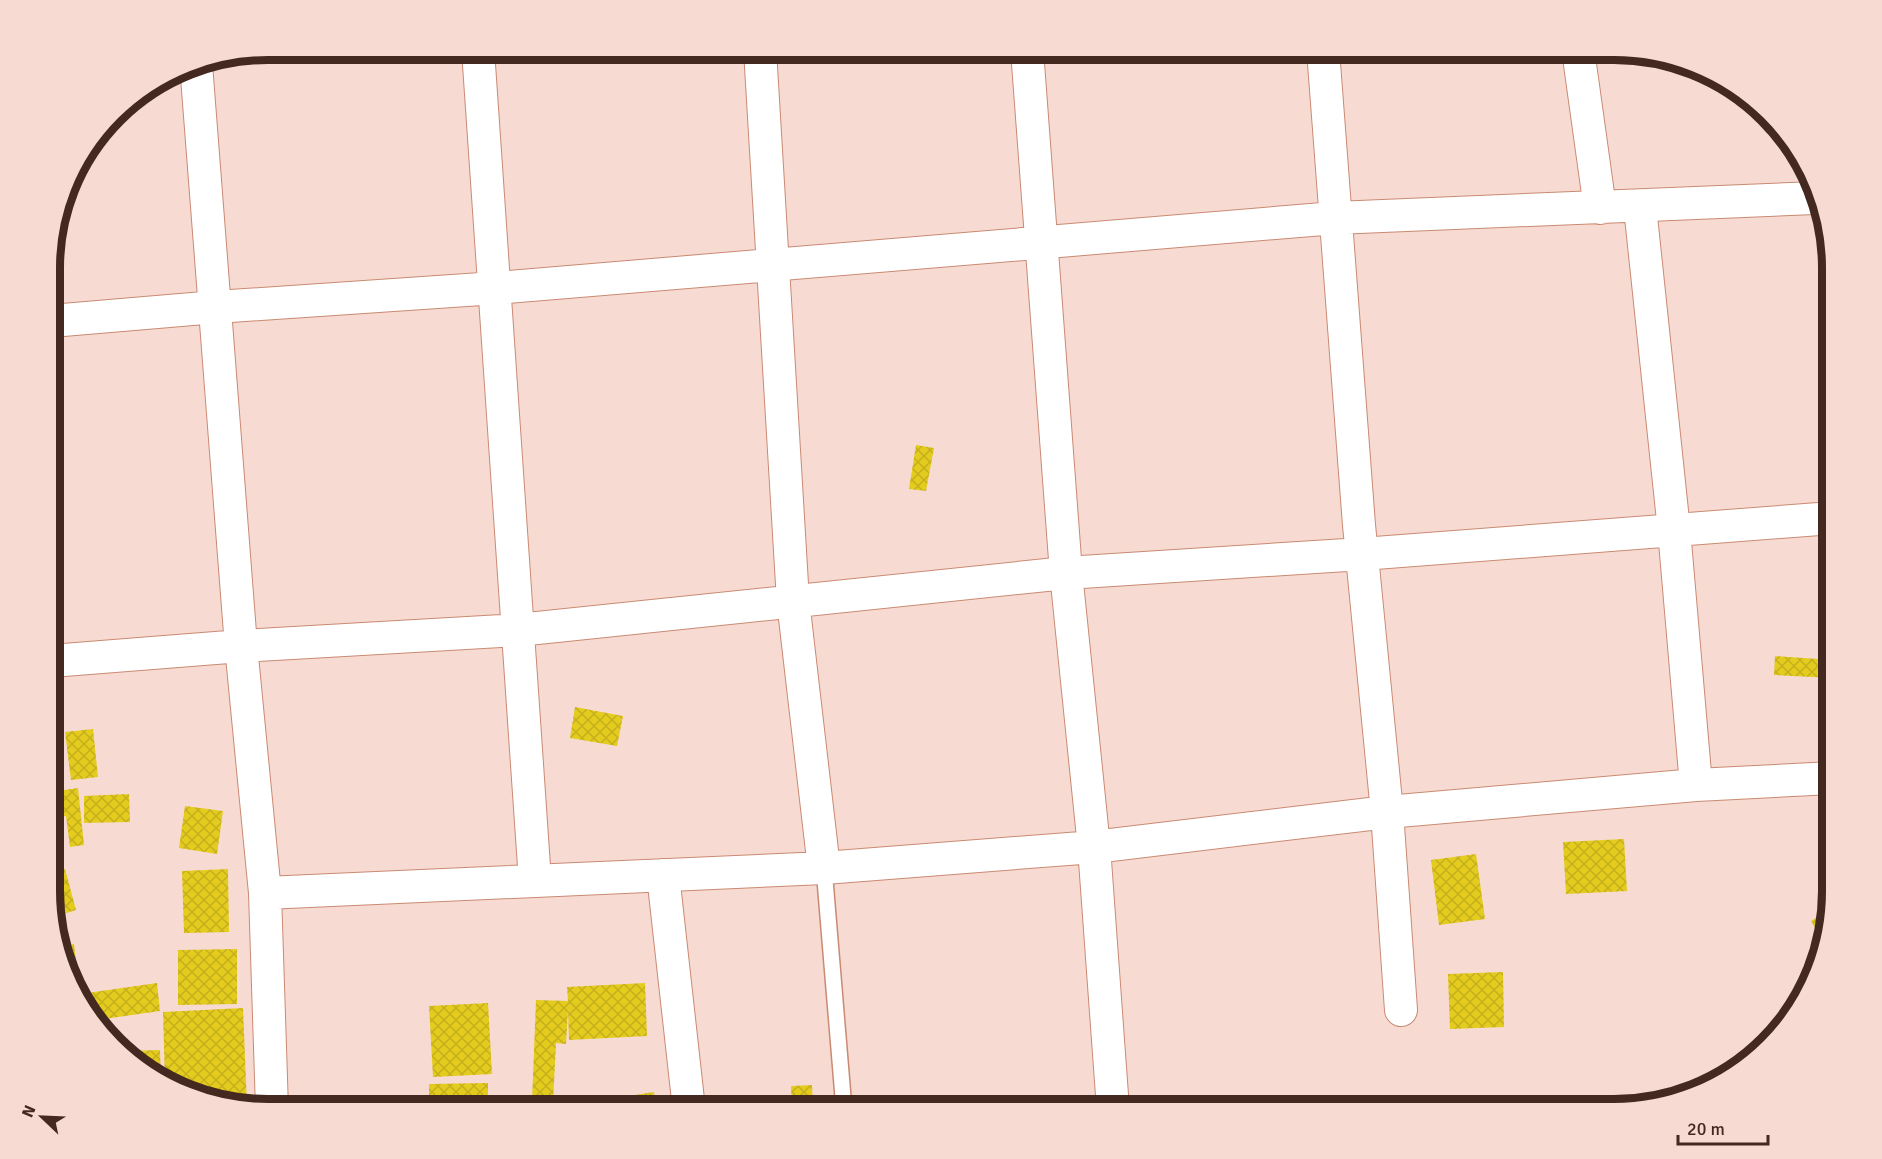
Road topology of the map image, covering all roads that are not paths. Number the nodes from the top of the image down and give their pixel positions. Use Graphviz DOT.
graph roads {
  1 [pos="479,60"];
  2 [pos="761,60"];
  3 [pos="1028,60"];
  4 [pos="1324,60"];
  5 [pos="1579,60"];
  6 [pos="197,73"];
  7 [pos="1810,198"];
  8 [pos="1640,207"];
  9 [pos="1600,208"];
  10 [pos="1335,218"];
  11 [pos="1041,242"];
  12 [pos="771,265"];
  13 [pos="496,288"];
  14 [pos="216,307"];
  15 [pos="60,320"];
  16 [pos="1822,519"];
  17 [pos="1674,530"];
  18 [pos="1362,554"];
  19 [pos="1066,573"];
  20 [pos="793,601"];
  21 [pos="518,630"];
  22 [pos="241,646"];
  23 [pos="60,660"];
  24 [pos="1822,779"];
  25 [pos="1696,785"];
  26 [pos="1387,812"];
  27 [pos="1094,848"];
  28 [pos="824,868"];
  29 [pos="663,875"];
  30 [pos="535,881"];
  31 [pos="265,893"];
  32 [pos="1401,1010"];
  33 [pos="272,1099"];
  34 [pos="688,1099"];
  35 [pos="843,1099"];
  36 [pos="1112,1099"];
  1 -- 13 [label="street"];
  2 -- 12 [label="street"];
  3 -- 11 [label="street"];
  4 -- 10 [label="street"];
  5 -- 9 [label="street"];
  6 -- 14 [label="street"];
  7 -- 8 [label="street"];
  8 -- 9 [label="street"];
  8 -- 17 [label="street"];
  9 -- 10 [label="street"];
  10 -- 11 [label="street"];
  10 -- 18 [label="street"];
  11 -- 12 [label="street"];
  11 -- 19 [label="street"];
  12 -- 13 [label="street"];
  12 -- 20 [label="street"];
  13 -- 14 [label="street"];
  13 -- 21 [label="street"];
  14 -- 15 [label="street"];
  14 -- 22 [label="street"];
  16 -- 17 [label="street"];
  17 -- 18 [label="street"];
  17 -- 25 [label="street"];
  18 -- 19 [label="street"];
  18 -- 26 [label="street"];
  19 -- 20 [label="street"];
  19 -- 27 [label="street"];
  20 -- 21 [label="street"];
  20 -- 28 [label="street"];
  21 -- 22 [label="street"];
  21 -- 30 [label="street"];
  22 -- 23 [label="street"];
  22 -- 31 [label="street"];
  24 -- 25 [label="street"];
  25 -- 26 [label="street"];
  26 -- 27 [label="street"];
  26 -- 32 [label="street"];
  27 -- 28 [label="street"];
  27 -- 36 [label="street"];
  28 -- 29 [label="street"];
  28 -- 35 [label="lane"];
  29 -- 30 [label="street"];
  29 -- 34 [label="street"];
  30 -- 31 [label="street"];
  31 -- 33 [label="street"];
}
